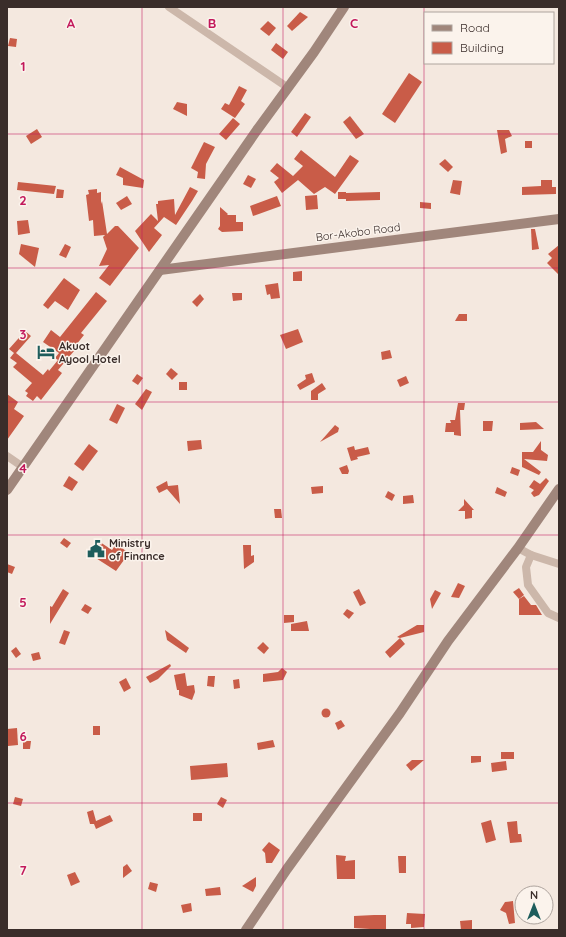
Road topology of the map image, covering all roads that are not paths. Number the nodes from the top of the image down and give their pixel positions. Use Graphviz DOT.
graph roads {
  1 [pos="169,7"];
  2 [pos="344,7"];
  3 [pos="287,87"];
  4 [pos="559,219"];
  5 [pos="160,270"];
  6 [pos="7,456"];
  7 [pos="23,467"];
  8 [pos="7,490"];
  9 [pos="559,490"];
  10 [pos="518,548"];
  11 [pos="531,555"];
  12 [pos="559,564"];
  13 [pos="559,618"];
  14 [pos="246,930"];
  1 -- 3 [label="street"];
  2 -- 3 [label="street"];
  3 -- 5 [label="street"];
  4 -- 5 [label="street, Bor-Akobo Road"];
  5 -- 7 [label="street"];
  6 -- 7 [label="street"];
  7 -- 8 [label="street"];
  9 -- 10 [label="street"];
  10 -- 11 [label="street"];
  10 -- 14 [label="street"];
  11 -- 12 [label="street"];
  11 -- 13 [label="street"];
}
